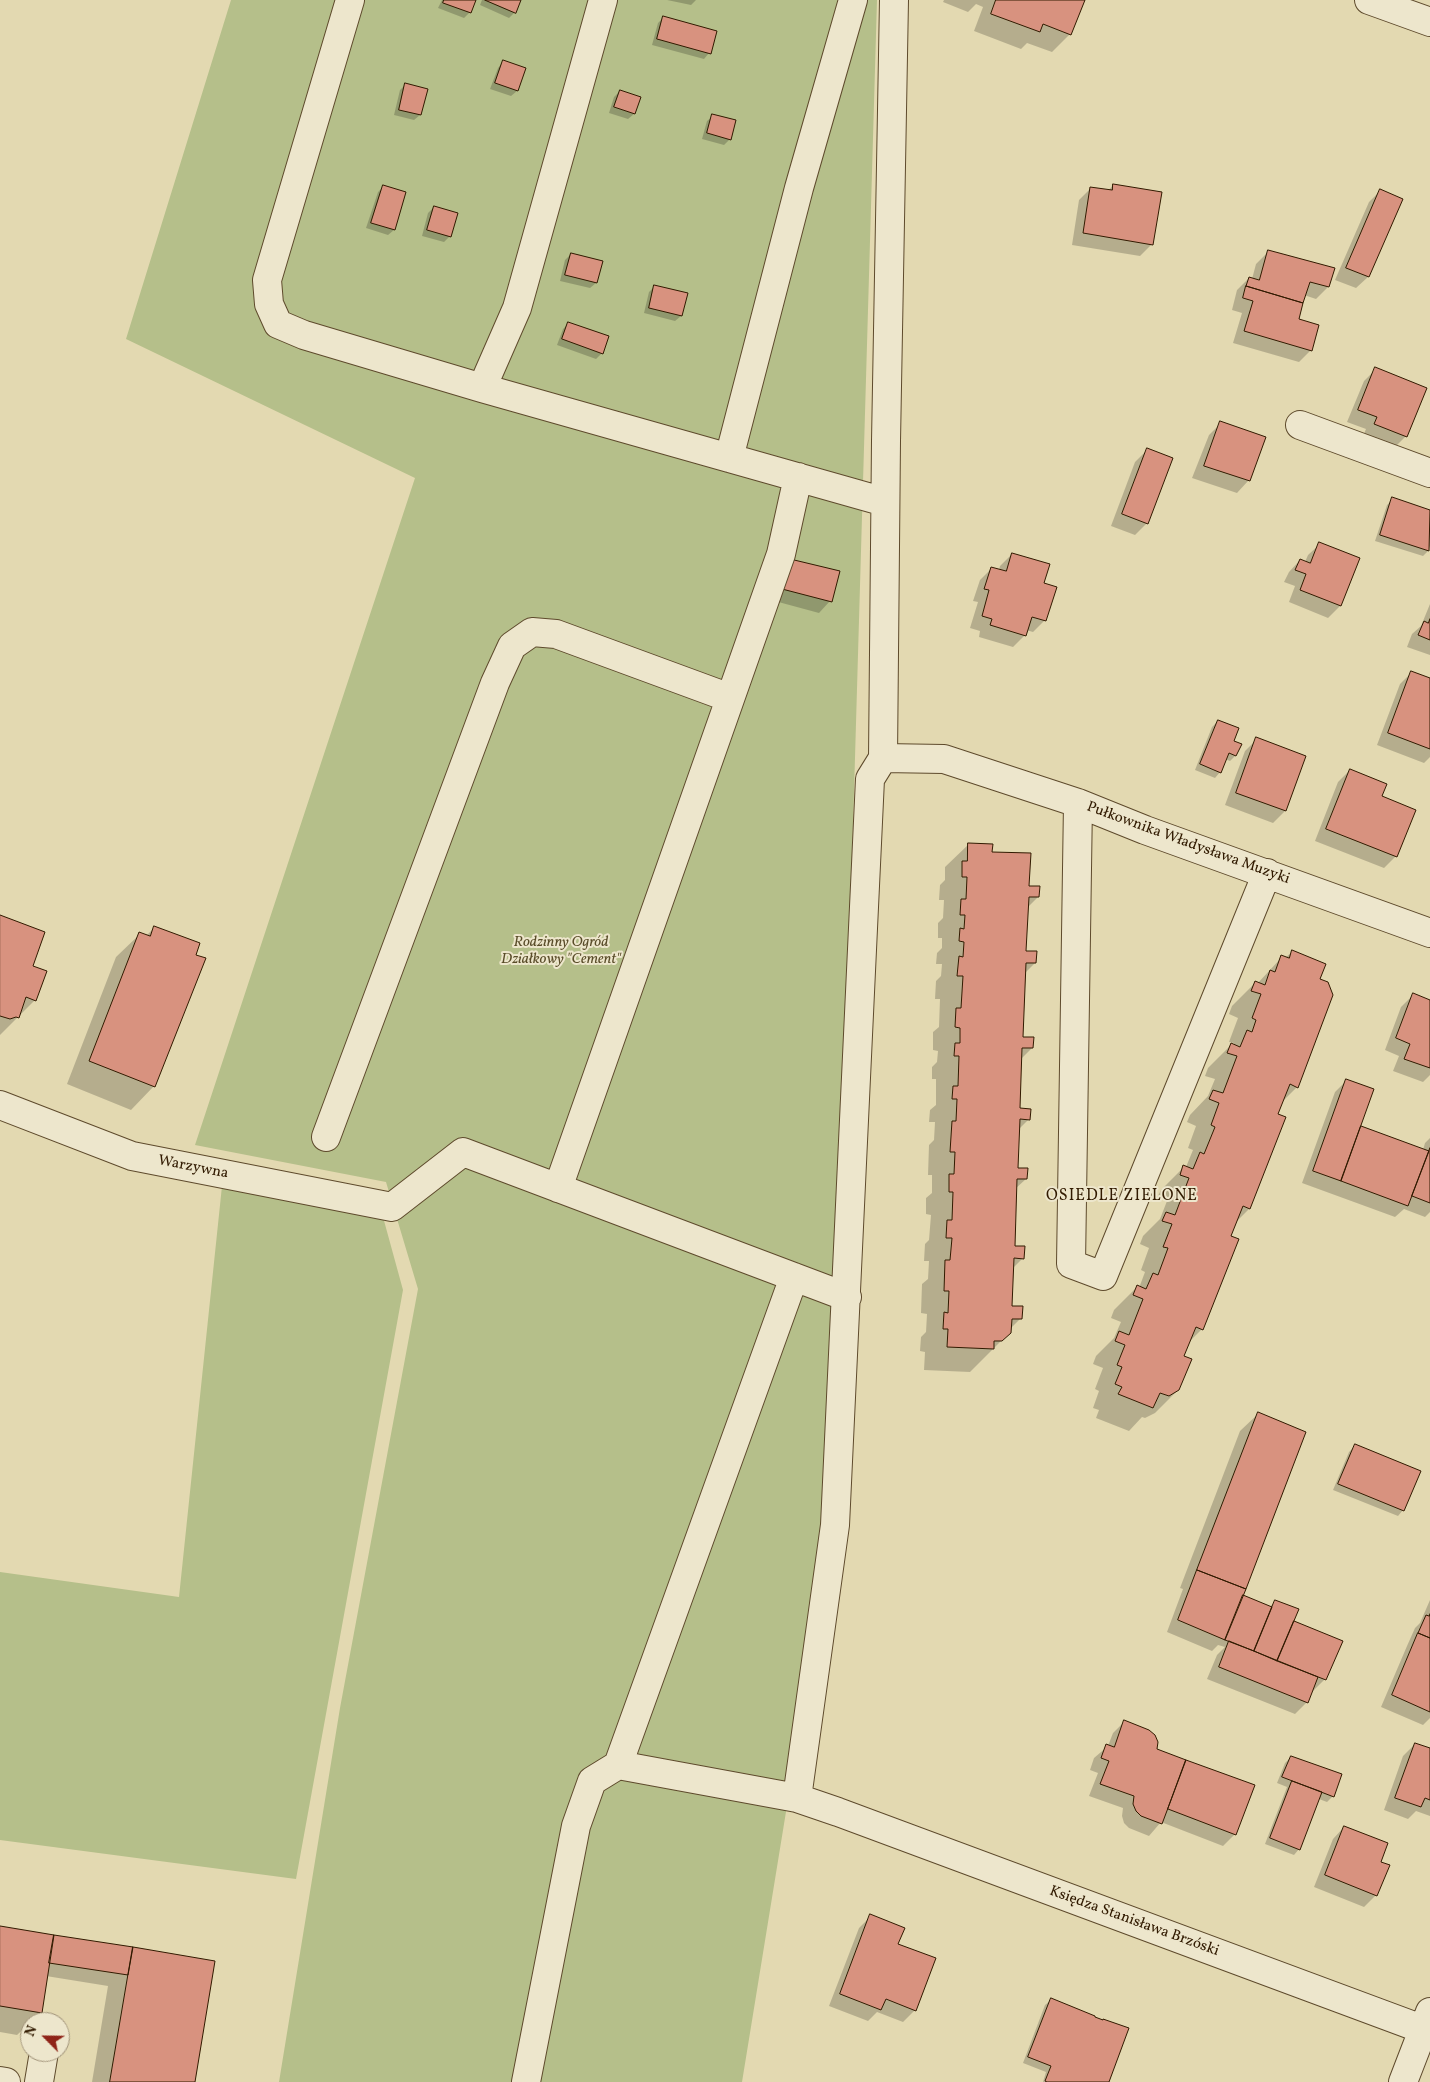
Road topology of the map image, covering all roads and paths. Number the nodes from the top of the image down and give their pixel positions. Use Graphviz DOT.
graph roads {
  1 [pos="350,0"];
  2 [pos="603,0"];
  3 [pos="853,0"];
  4 [pos="894,0"];
  5 [pos="1369,0"];
  6 [pos="1430,22"];
  7 [pos="482,388"];
  8 [pos="1300,425"];
  9 [pos="729,458"];
  10 [pos="1430,473"];
  11 [pos="798,478"];
  12 [pos="885,502"];
  13 [pos="730,698"];
  14 [pos="883,758"];
  15 [pos="1078,803"];
  16 [pos="1267,873"];
  17 [pos="1430,933"];
  18 [pos="0,1105"];
  19 [pos="326,1136"];
  20 [pos="558,1188"];
  21 [pos="794,1277"];
  22 [pos="847,1297"];
  23 [pos="618,1766"];
  24 [pos="797,1798"];
  25 [pos="1428,2024"];
  26 [pos="42,2062"];
  27 [pos="0,2081"];
  28 [pos="6,2082"];
  29 [pos="39,2082"];
  30 [pos="526,2082"];
  31 [pos="1403,2082"];
  1 -- 7 [label="street"];
  2 -- 7 [label="street"];
  3 -- 9 [label="street"];
  4 -- 12 [label="street"];
  5 -- 6 [label="street"];
  7 -- 9 [label="street"];
  8 -- 10 [label="street"];
  9 -- 11 [label="street"];
  11 -- 12 [label="street"];
  11 -- 13 [label="street"];
  12 -- 14 [label="street"];
  13 -- 19 [label="street"];
  13 -- 20 [label="street"];
  14 -- 15 [label="street, Pułkownika Władysława Muzyki"];
  14 -- 22 [label="street"];
  15 -- 16 [label="street, Pułkownika Władysława Muzyki"];
  15 -- 16 [label="street"];
  16 -- 17 [label="street, Pułkownika Władysława Muzyki"];
  18 -- 20 [label="street, Warzywna"];
  20 -- 21 [label="street"];
  21 -- 22 [label="street"];
  21 -- 23 [label="street"];
  22 -- 24 [label="street"];
  23 -- 24 [label="street, Księdza Stanisława Brzóski"];
  23 -- 30 [label="street"];
  24 -- 25 [label="street, Księdza Stanisława Brzóski"];
  25 -- 31 [label="street"];
  26 -- 29 [label="street"];
  27 -- 28 [label="street"];
}
